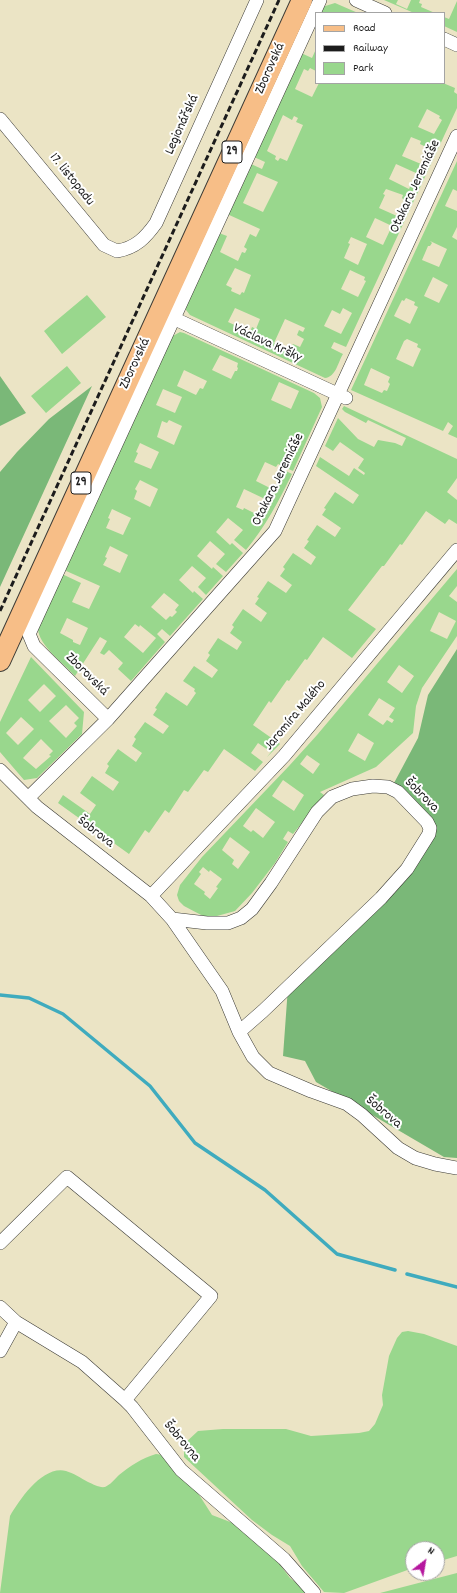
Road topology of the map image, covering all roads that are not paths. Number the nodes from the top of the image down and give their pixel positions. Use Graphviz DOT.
graph roads {
  1 [pos="257,0"];
  2 [pos="302,0"];
  3 [pos="320,0"];
  4 [pos="356,0"];
  5 [pos="383,12"];
  6 [pos="445,39"];
  7 [pos="457,45"];
  8 [pos="0,119"];
  9 [pos="457,136"];
  10 [pos="124,250"];
  11 [pos="175,319"];
  12 [pos="342,396"];
  13 [pos="457,550"];
  14 [pos="0,661"];
  15 [pos="108,719"];
  16 [pos="0,770"];
  17 [pos="28,798"];
  18 [pos="151,896"];
  19 [pos="172,919"];
  20 [pos="239,1032"];
  21 [pos="457,1168"];
  22 [pos="0,1243"];
  23 [pos="0,1308"];
  24 [pos="16,1322"];
  25 [pos="0,1351"];
  26 [pos="125,1400"];
  27 [pos="314,1593"];
  1 -- 10 [label="street, Legionářská"];
  2 -- 14 [label="main road, 29"];
  3 -- 11 [label="street, Zborovská"];
  4 -- 5 [label="street"];
  6 -- 7 [label="street"];
  8 -- 10 [label="street, 17. listopadu"];
  9 -- 12 [label="street, Otakara Jeremiáše"];
  11 -- 12 [label="street, Václava Kršky"];
  11 -- 15 [label="street, Zborovská"];
  12 -- 15 [label="street, Otakara Jeremiáše"];
  13 -- 18 [label="street, Jaromíra Malého"];
  15 -- 17 [label="street, Otakara Jeremiáše"];
  16 -- 17 [label="street, Šobrova"];
  17 -- 18 [label="street, Šobrova"];
  18 -- 19 [label="street, Šobrova"];
  19 -- 20 [label="street, Šobrova"];
  19 -- 20 [label="street, Šobrova"];
  20 -- 21 [label="street, Šobrova"];
  22 -- 26 [label="street"];
  23 -- 24 [label="street, Šobrovna"];
  24 -- 25 [label="street"];
  24 -- 26 [label="street, Šobrovna"];
  26 -- 27 [label="street, Šobrovna"];
}
